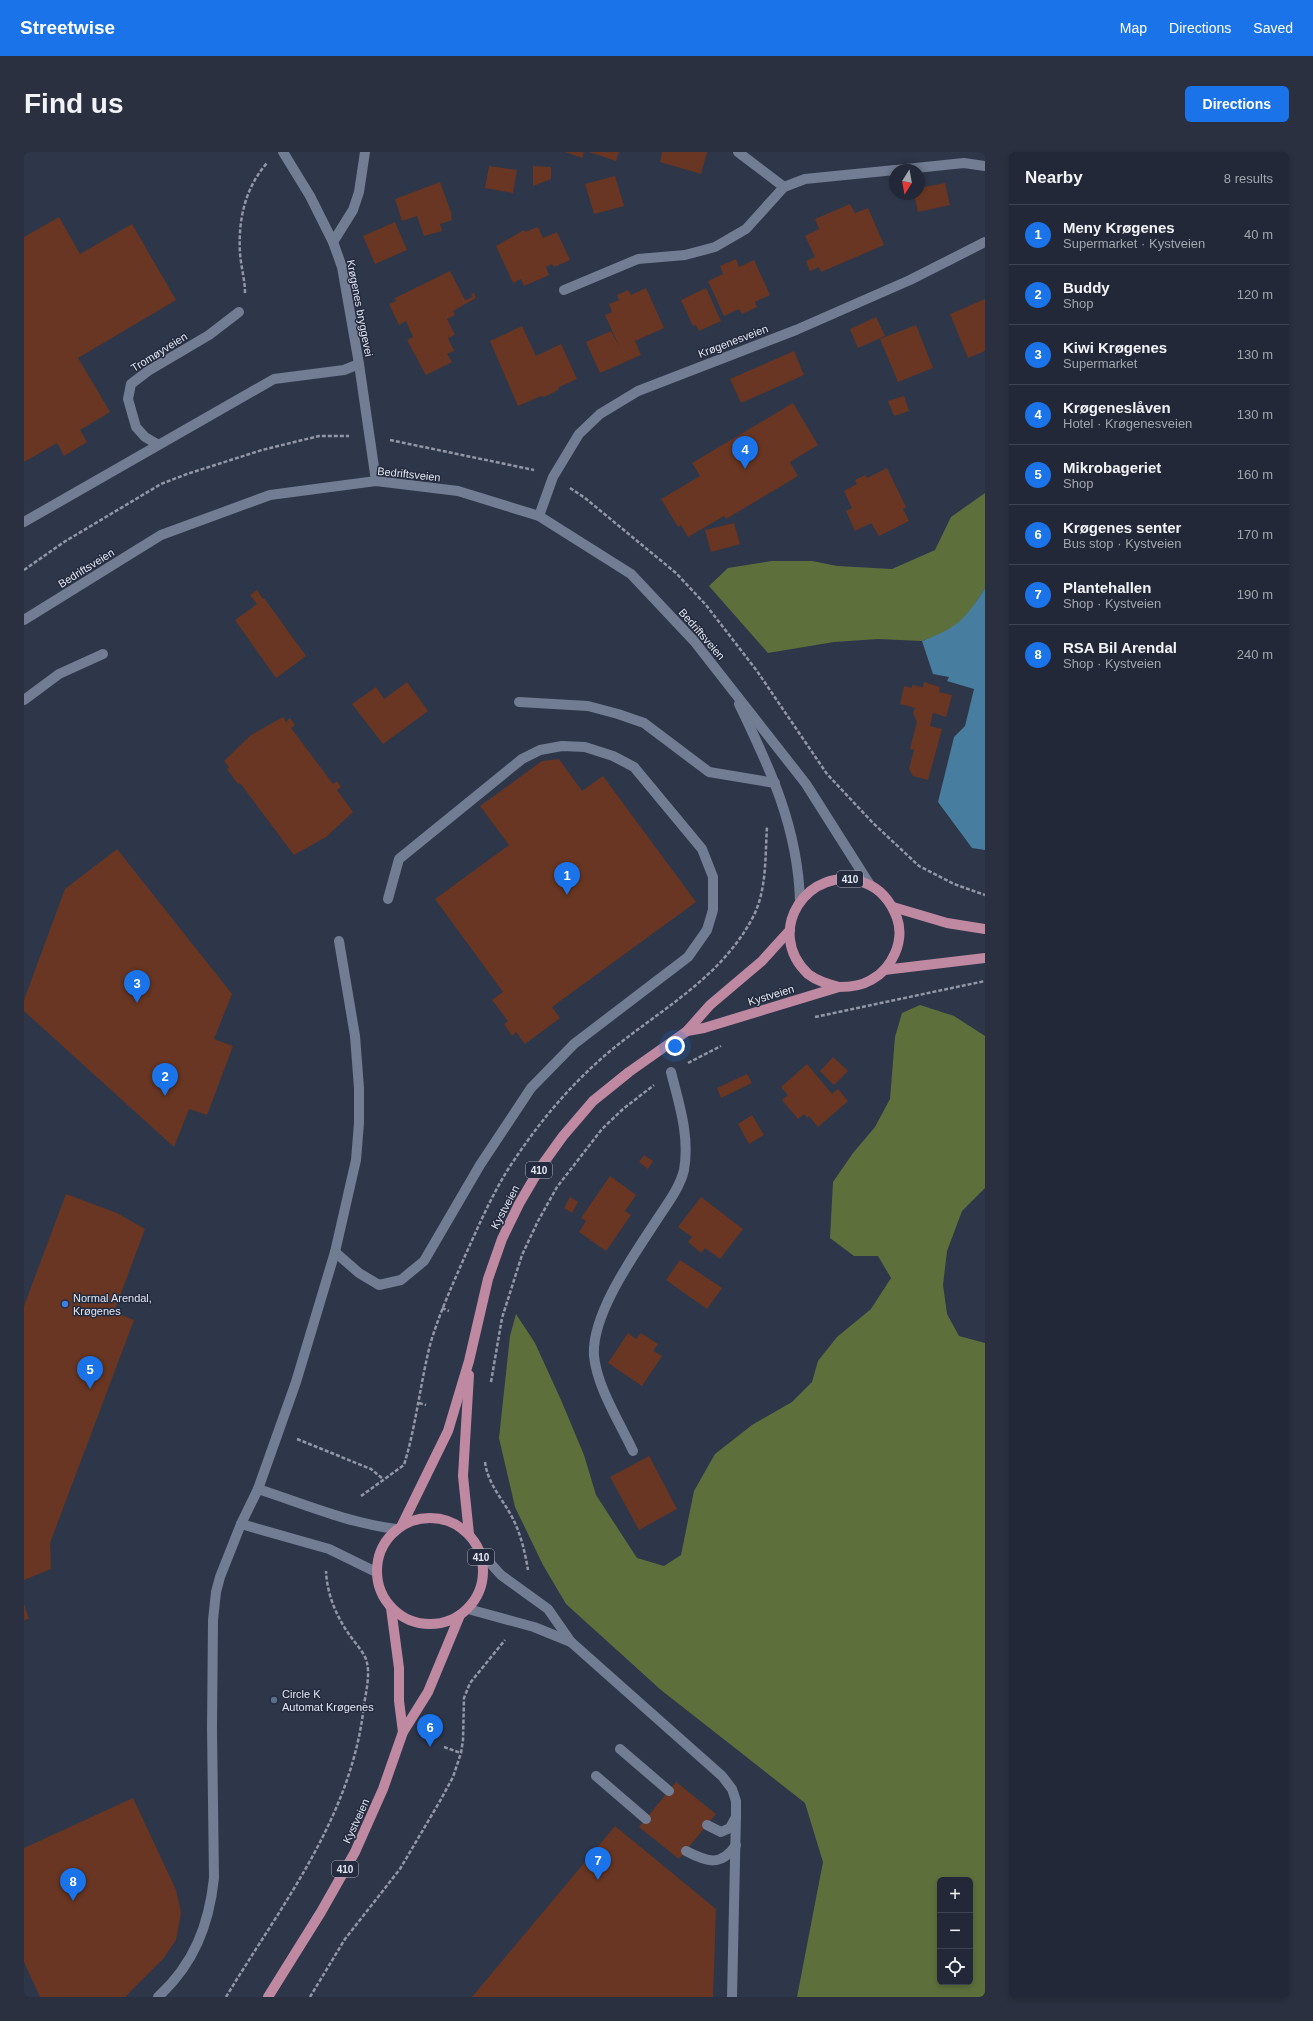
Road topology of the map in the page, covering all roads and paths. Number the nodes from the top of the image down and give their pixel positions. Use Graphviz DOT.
graph roads {
  1 [pos="283,152"];
  2 [pos="365,152"];
  3 [pos="738,152"];
  4 [pos="268,162"];
  5 [pos="985,166"];
  6 [pos="925,167"];
  7 [pos="889,171"];
  8 [pos="784,186"];
  9 [pos="333,242"];
  10 [pos="985,242"];
  11 [pos="564,290"];
  12 [pos="239,312"];
  13 [pos="359,364"];
  14 [pos="369,436"];
  15 [pos="157,444"];
  16 [pos="553,477"];
  17 [pos="376,482"];
  18 [pos="539,516"];
  19 [pos="24,522"];
  20 [pos="24,570"];
  21 [pos="24,620"];
  22 [pos="103,654"];
  23 [pos="729,684"];
  24 [pos="24,700"];
  25 [pos="519,702"];
  26 [pos="775,783"];
  27 [pos="870,885"];
  28 [pos="985,895"];
  29 [pos="388,899"];
  30 [pos="800,901"];
  31 [pos="893,907"];
  32 [pos="985,929"];
  33 [pos="790,930"];
  34 [pos="339,942"];
  35 [pos="985,958"];
  36 [pos="884,970"];
  37 [pos="985,981"];
  38 [pos="838,987"];
  39 [pos="808,1019"];
  40 [pos="687,1031"];
  41 [pos="727,1042"];
  42 [pos="671,1072"];
  43 [pos="335,1252"];
  44 [pos="442,1308"];
  45 [pos="449,1311"];
  46 [pos="469,1361"];
  47 [pos="490,1383"];
  48 [pos="419,1403"];
  49 [pos="426,1405"];
  50 [pos="279,1432"];
  51 [pos="633,1451"];
  52 [pos="485,1457"];
  53 [pos="404,1465"];
  54 [pos="383,1479"];
  55 [pos="258,1489"];
  56 [pos="360,1496"];
  57 [pos="241,1524"];
  58 [pos="399,1527"];
  59 [pos="469,1534"];
  60 [pos="480,1552"];
  61 [pos="326,1568"];
  62 [pos="376,1572"];
  63 [pos="528,1572"];
  64 [pos="391,1608"];
  65 [pos="464,1612"];
  66 [pos="509,1635"];
  67 [pos="571,1642"];
  68 [pos="403,1732"];
  69 [pos="444,1747"];
  70 [pos="620,1749"];
  71 [pos="461,1754"];
  72 [pos="596,1776"];
  73 [pos="669,1791"];
  74 [pos="736,1815"];
  75 [pos="646,1819"];
  76 [pos="707,1825"];
  77 [pos="736,1845"];
  78 [pos="686,1851"];
  79 [pos="158,1997"];
  80 [pos="226,1997"];
  81 [pos="268,1997"];
  82 [pos="310,1997"];
  83 [pos="732,1997"];
  1 -- 9 [label="street, Krøgenes bryggevei"];
  2 -- 9 [label="street"];
  3 -- 8 [label="street"];
  4 -- 12 [label="path"];
  5 -- 6 [label="street"];
  7 -- 8 [label="street"];
  8 -- 11 [label="street"];
  9 -- 13 [label="street, Krøgenes bryggevei"];
  10 -- 16 [label="street, Krøgenesveien"];
  12 -- 15 [label="street, Tromøyveien"];
  13 -- 14 [label="street, Krøgenes bryggevei"];
  13 -- 15 [label="street"];
  14 -- 16 [label="path"];
  14 -- 17 [label="street, Krøgenes bryggevei"];
  14 -- 20 [label="path"];
  15 -- 19 [label="street"];
  16 -- 18 [label="street, Krøgenesveien"];
  16 -- 28 [label="path"];
  17 -- 18 [label="street, Bedriftsveien"];
  17 -- 21 [label="street, Bedriftsveien"];
  18 -- 23 [label="street, Bedriftsveien"];
  22 -- 24 [label="street"];
  23 -- 26 [label="street, Bedriftsveien"];
  23 -- 27 [label="street, Bedriftsveien"];
  25 -- 26 [label="street"];
  26 -- 30 [label="street, Bedriftsveien"];
  27 -- 30 [label="main road, 410"];
  27 -- 31 [label="main road, 410"];
  29 -- 43 [label="street"];
  30 -- 33 [label="main road, 410"];
  31 -- 32 [label="main road"];
  31 -- 36 [label="main road, 410"];
  33 -- 38 [label="main road, 410"];
  33 -- 40 [label="main road, Kystveien / 410"];
  34 -- 43 [label="street"];
  35 -- 36 [label="main road, 410"];
  36 -- 38 [label="main road, 410"];
  37 -- 39 [label="path"];
  38 -- 40 [label="main road, Kystveien / 410"];
  40 -- 46 [label="main road, Kystveien / 410"];
  41 -- 42 [label="path"];
  42 -- 47 [label="path"];
  42 -- 51 [label="street"];
  43 -- 50 [label="street"];
  44 -- 45 [label="path"];
  46 -- 58 [label="main road, Kystveien / 410"];
  46 -- 59 [label="main road, Kystveien / 410"];
  48 -- 49 [label="path"];
  50 -- 54 [label="path"];
  50 -- 55 [label="street"];
  52 -- 63 [label="path"];
  53 -- 54 [label="path"];
  54 -- 56 [label="path"];
  55 -- 57 [label="street"];
  55 -- 58 [label="street"];
  57 -- 62 [label="street"];
  57 -- 79 [label="street"];
  58 -- 59 [label="main road, 410"];
  58 -- 62 [label="main road, 410"];
  59 -- 60 [label="main road, 410"];
  60 -- 65 [label="main road, 410"];
  60 -- 67 [label="street"];
  61 -- 80 [label="path"];
  62 -- 64 [label="main road, 410"];
  64 -- 65 [label="main road, 410"];
  64 -- 68 [label="main road, Kystveien / 410"];
  65 -- 67 [label="street"];
  65 -- 68 [label="main road, Kystveien / 410"];
  66 -- 71 [label="path"];
  67 -- 74 [label="street"];
  68 -- 81 [label="main road, Kystveien / 410"];
  69 -- 71 [label="path"];
  70 -- 73 [label="street"];
  71 -- 82 [label="path"];
  72 -- 75 [label="street"];
  74 -- 76 [label="street"];
  74 -- 77 [label="street"];
  77 -- 78 [label="street"];
  77 -- 83 [label="street"];
}
